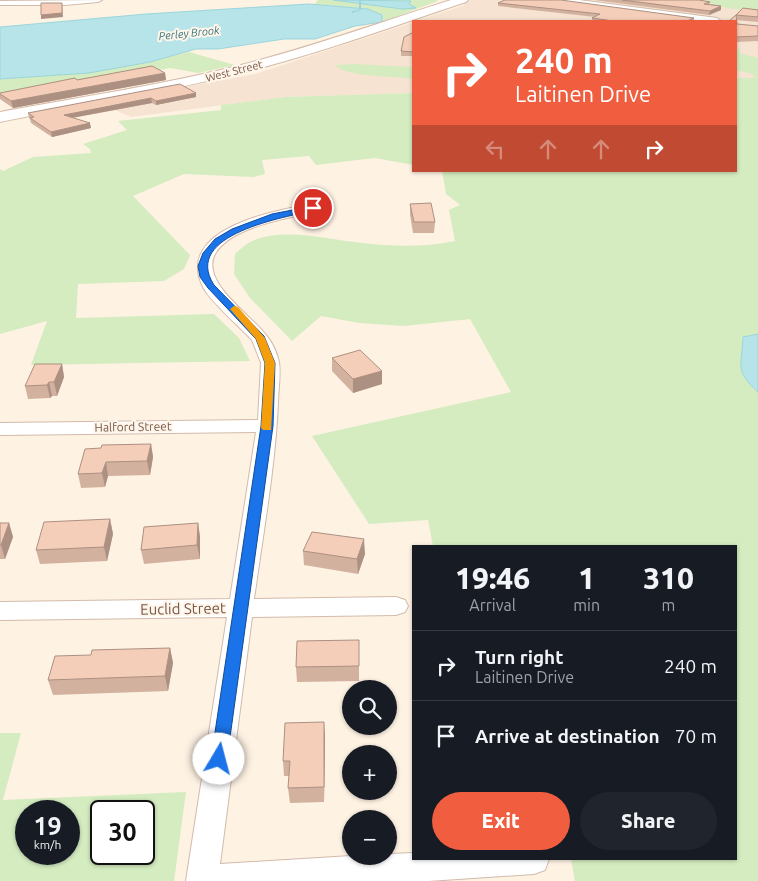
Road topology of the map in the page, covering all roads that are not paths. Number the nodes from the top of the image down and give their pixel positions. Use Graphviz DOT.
graph roads {
  1 [pos="98,0"];
  2 [pos="462,0"];
  3 [pos="561,0"];
  4 [pos="0,3"];
  5 [pos="710,20"];
  6 [pos="0,117"];
  7 [pos="313,208"];
  8 [pos="267,426"];
  9 [pos="0,429"];
  10 [pos="396,606"];
  11 [pos="241,608"];
  12 [pos="0,611"];
  13 [pos="534,860"];
  14 [pos="202,880"];
  1 -- 4 [label="street"];
  2 -- 6 [label="main road, West Street"];
  3 -- 5 [label="street"];
  7 -- 8 [label="street"];
  8 -- 9 [label="street, Halford Street"];
  8 -- 11 [label="street"];
  10 -- 11 [label="street, Euclid Street"];
  11 -- 12 [label="street, Euclid Street"];
  11 -- 14 [label="street"];
  13 -- 14 [label="street"];
}
